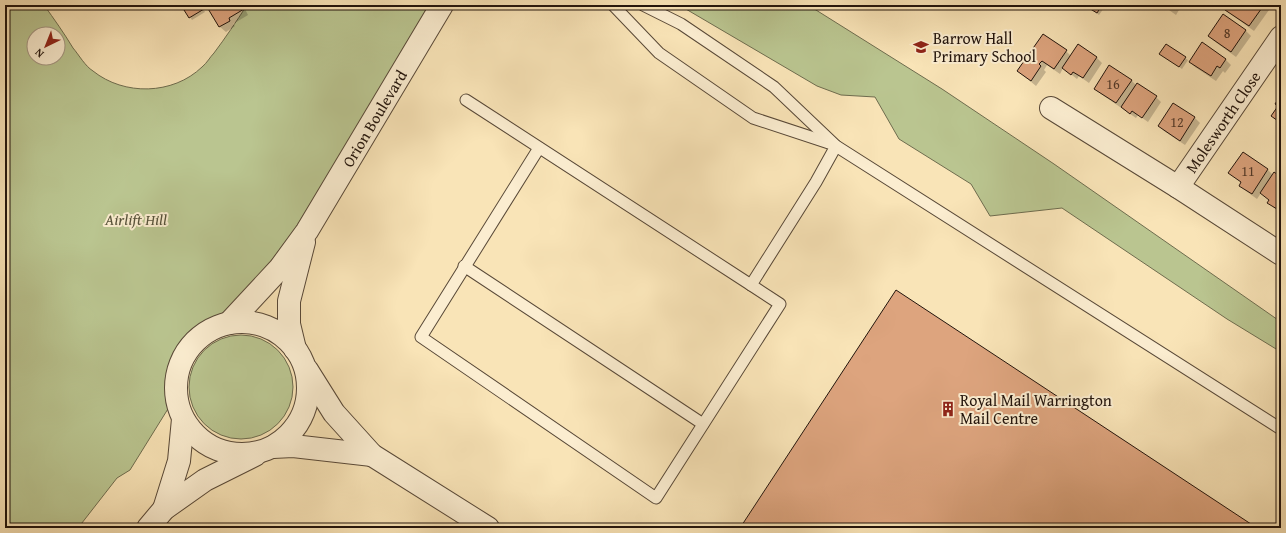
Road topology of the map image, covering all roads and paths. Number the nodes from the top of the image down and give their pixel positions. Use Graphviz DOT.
graph roads {
  1 [pos="442,5"];
  2 [pos="613,5"];
  3 [pos="643,5"];
  4 [pos="1281,37"];
  5 [pos="466,100"];
  6 [pos="1051,108"];
  7 [pos="836,146"];
  8 [pos="539,148"];
  9 [pos="1178,187"];
  10 [pos="307,231"];
  11 [pos="1281,254"];
  12 [pos="464,266"];
  13 [pos="751,285"];
  14 [pos="229,323"];
  15 [pos="300,358"];
  16 [pos="183,419"];
  17 [pos="703,424"];
  18 [pos="1281,429"];
  19 [pos="266,450"];
  20 [pos="372,455"];
  21 [pos="164,509"];
  22 [pos="148,528"];
  23 [pos="488,528"];
  1 -- 10 [label="street, Orion Boulevard"];
  2 -- 7 [label="lane"];
  3 -- 7 [label="lane"];
  4 -- 9 [label="street, Molesworth Close"];
  5 -- 8 [label="lane"];
  6 -- 9 [label="street, Molesworth Close"];
  7 -- 13 [label="lane"];
  7 -- 18 [label="lane"];
  8 -- 12 [label="lane"];
  8 -- 13 [label="lane"];
  9 -- 11 [label="street, Molesworth Close"];
  10 -- 14 [label="street, Orion Boulevard"];
  10 -- 15 [label="street, Orion Boulevard"];
  12 -- 17 [label="lane"];
  12 -- 17 [label="lane"];
  13 -- 17 [label="lane"];
  14 -- 15 [label="street"];
  14 -- 16 [label="street"];
  15 -- 19 [label="street"];
  15 -- 20 [label="street, Orion Boulevard"];
  16 -- 19 [label="street"];
  16 -- 21 [label="street"];
  19 -- 20 [label="street, Orion Boulevard"];
  19 -- 21 [label="street"];
  20 -- 23 [label="street, Orion Boulevard"];
  21 -- 22 [label="street"];
}
